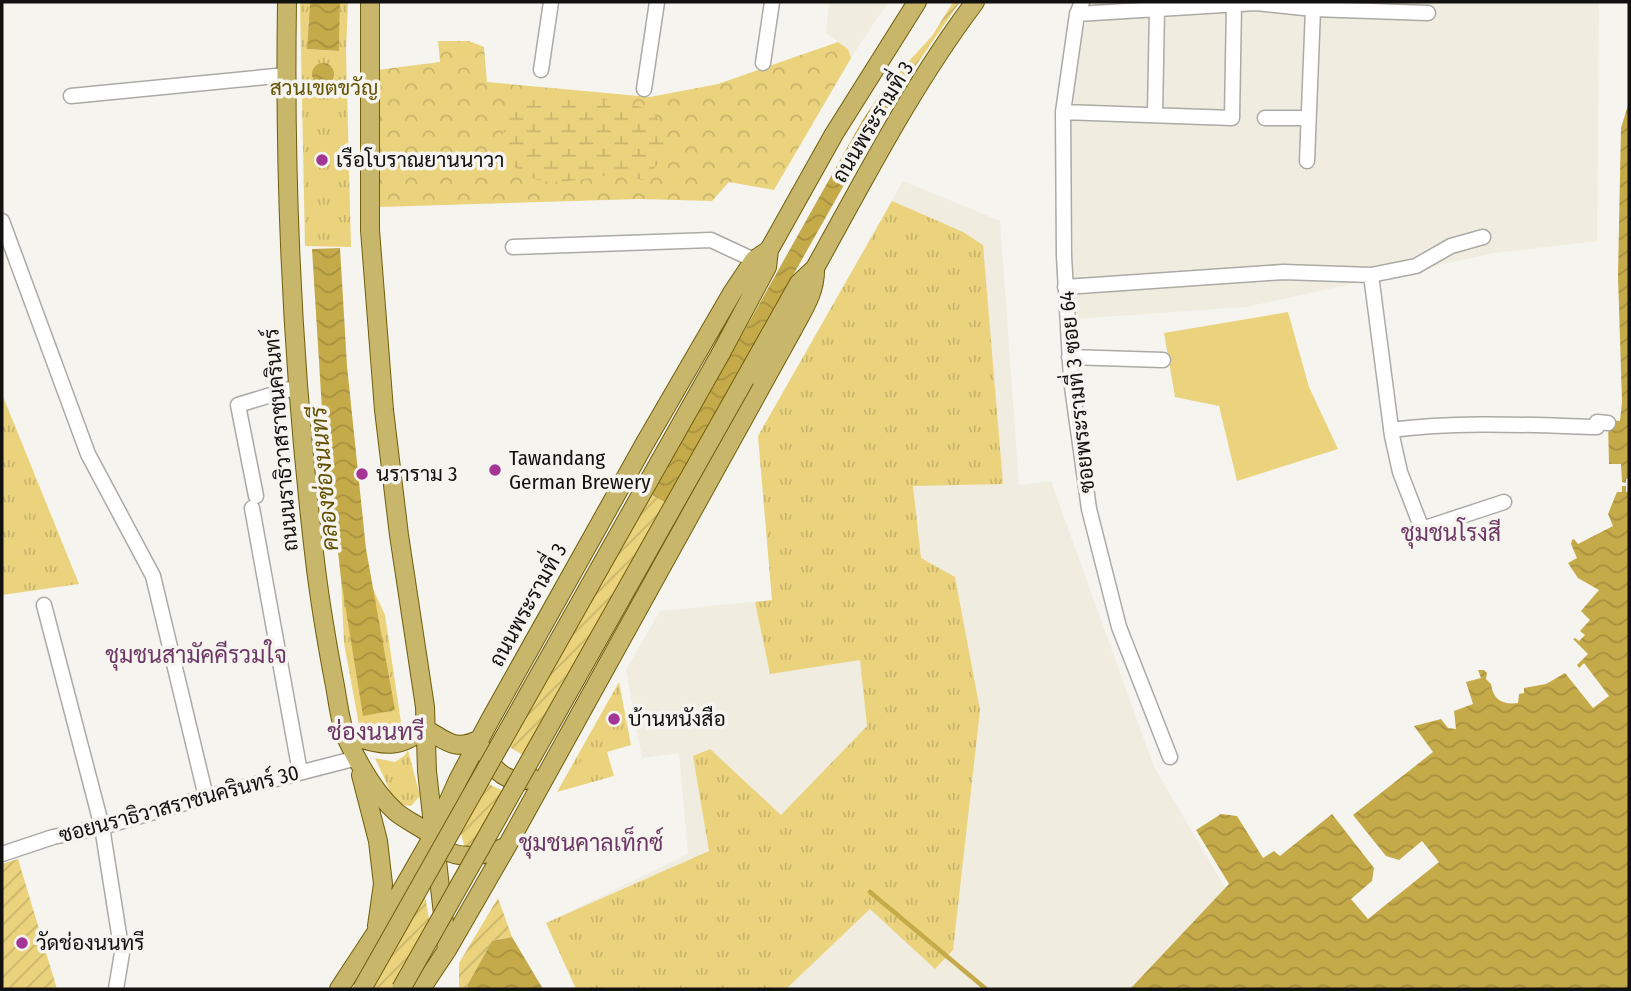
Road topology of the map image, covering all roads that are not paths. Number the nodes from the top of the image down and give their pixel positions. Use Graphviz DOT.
graph roads {
  1 [pos="287,2"];
  2 [pos="370,2"];
  3 [pos="551,2"];
  4 [pos="657,2"];
  5 [pos="772,2"];
  6 [pos="917,2"];
  7 [pos="975,2"];
  8 [pos="1067,2"];
  9 [pos="1257,2"];
  10 [pos="1234,4"];
  11 [pos="1079,8"];
  12 [pos="1157,9"];
  13 [pos="1313,9"];
  14 [pos="1428,13"];
  15 [pos="763,63"];
  16 [pos="541,70"];
  17 [pos="286,75"];
  18 [pos="644,89"];
  19 [pos="71,96"];
  20 [pos="1063,111"];
  21 [pos="1155,115"];
  22 [pos="1265,118"];
  23 [pos="1308,118"];
  24 [pos="1307,161"];
  25 [pos="2,221"];
  26 [pos="1483,237"];
  27 [pos="513,247"];
  28 [pos="761,255"];
  29 [pos="815,268"];
  30 [pos="1371,275"];
  31 [pos="1065,287"];
  32 [pos="1069,357"];
  33 [pos="1163,360"];
  34 [pos="298,387"];
  35 [pos="1608,424"];
  36 [pos="1391,430"];
  37 [pos="1504,502"];
  38 [pos="44,605"];
  39 [pos="424,728"];
  40 [pos="345,734"];
  41 [pos="480,739"];
  42 [pos="1170,757"];
  43 [pos="357,758"];
  44 [pos="300,772"];
  45 [pos="545,774"];
  46 [pos="206,797"];
  47 [pos="102,827"];
  48 [pos="433,836"];
  49 [pos="507,846"];
  50 [pos="3,851"];
  51 [pos="377,931"];
  52 [pos="447,950"];
  53 [pos="426,987"];
  54 [pos="116,989"];
  55 [pos="339,989"];
  56 [pos="362,989"];
  57 [pos="401,989"];
  1 -- 17 [label="main road, ถนนนราธิวาสราชนครินทร์"];
  2 -- 39 [label="main road"];
  3 -- 16 [label="street"];
  4 -- 18 [label="street"];
  5 -- 15 [label="street"];
  6 -- 28 [label="main road, ถนนพระรามที่ 3"];
  7 -- 29 [label="main road, ถนนพระรามที่ 3"];
  8 -- 11 [label="street"];
  9 -- 10 [label="street"];
  9 -- 13 [label="street"];
  10 -- 12 [label="street"];
  10 -- 21 [label="street"];
  11 -- 12 [label="street"];
  11 -- 20 [label="street, ซอยพระรามที่ 3 ซอย 64"];
  12 -- 21 [label="street"];
  13 -- 14 [label="street"];
  13 -- 23 [label="street"];
  17 -- 19 [label="street"];
  17 -- 34 [label="main road, ถนนนราธิวาสราชนครินทร์"];
  20 -- 21 [label="street"];
  20 -- 31 [label="street, ซอยพระรามที่ 3 ซอย 64"];
  22 -- 23 [label="street"];
  23 -- 24 [label="street"];
  25 -- 46 [label="street"];
  26 -- 30 [label="street"];
  27 -- 28 [label="street"];
  28 -- 41 [label="main road, ถนนพระรามที่ 3"];
  28 -- 56 [label="main road, ถนนพระรามที่ 3, bridge"];
  29 -- 45 [label="main road, ถนนพระรามที่ 3"];
  29 -- 57 [label="main road, ถนนพระรามที่ 3, bridge"];
  30 -- 31 [label="street"];
  30 -- 36 [label="street"];
  31 -- 32 [label="street, ซอยพระรามที่ 3 ซอย 64"];
  32 -- 33 [label="street"];
  32 -- 42 [label="street, ซอยพระรามที่ 3 ซอย 64"];
  34 -- 40 [label="main road, ถนนนราธิวาสราชนครินทร์"];
  34 -- 44 [label="street"];
  35 -- 36 [label="street"];
  36 -- 37 [label="street"];
  38 -- 47 [label="street"];
  39 -- 40 [label="main road"];
  39 -- 41 [label="main road"];
  39 -- 48 [label="main road"];
  40 -- 43 [label="main road, ถนนนราธิวาสราชนครินทร์"];
  41 -- 45 [label="main road"];
  41 -- 48 [label="main road, ถนนพระรามที่ 3"];
  43 -- 44 [label="street, ซอยนราธิวาสราชนครินทร์ 30"];
  43 -- 48 [label="main road, ถนนนราธิวาสราชนครินทร์"];
  43 -- 51 [label="main road"];
  44 -- 46 [label="street, ซอยนราธิวาสราชนครินทร์ 30"];
  45 -- 49 [label="main road, ถนนพระรามที่ 3"];
  46 -- 47 [label="street, ซอยนราธิวาสราชนครินทร์ 30"];
  47 -- 50 [label="street, ซอยนราธิวาสราชนครินทร์ 30"];
  47 -- 54 [label="street"];
  48 -- 49 [label="main road, ถนนนราธิวาสราชนครินทร์"];
  48 -- 51 [label="main road, ถนนพระรามที่ 3"];
  48 -- 52 [label="main road"];
  49 -- 52 [label="main road, ถนนพระรามที่ 3"];
  51 -- 55 [label="main road, ถนนพระรามที่ 3"];
  52 -- 53 [label="main road, ถนนพระรามที่ 3"];
}
